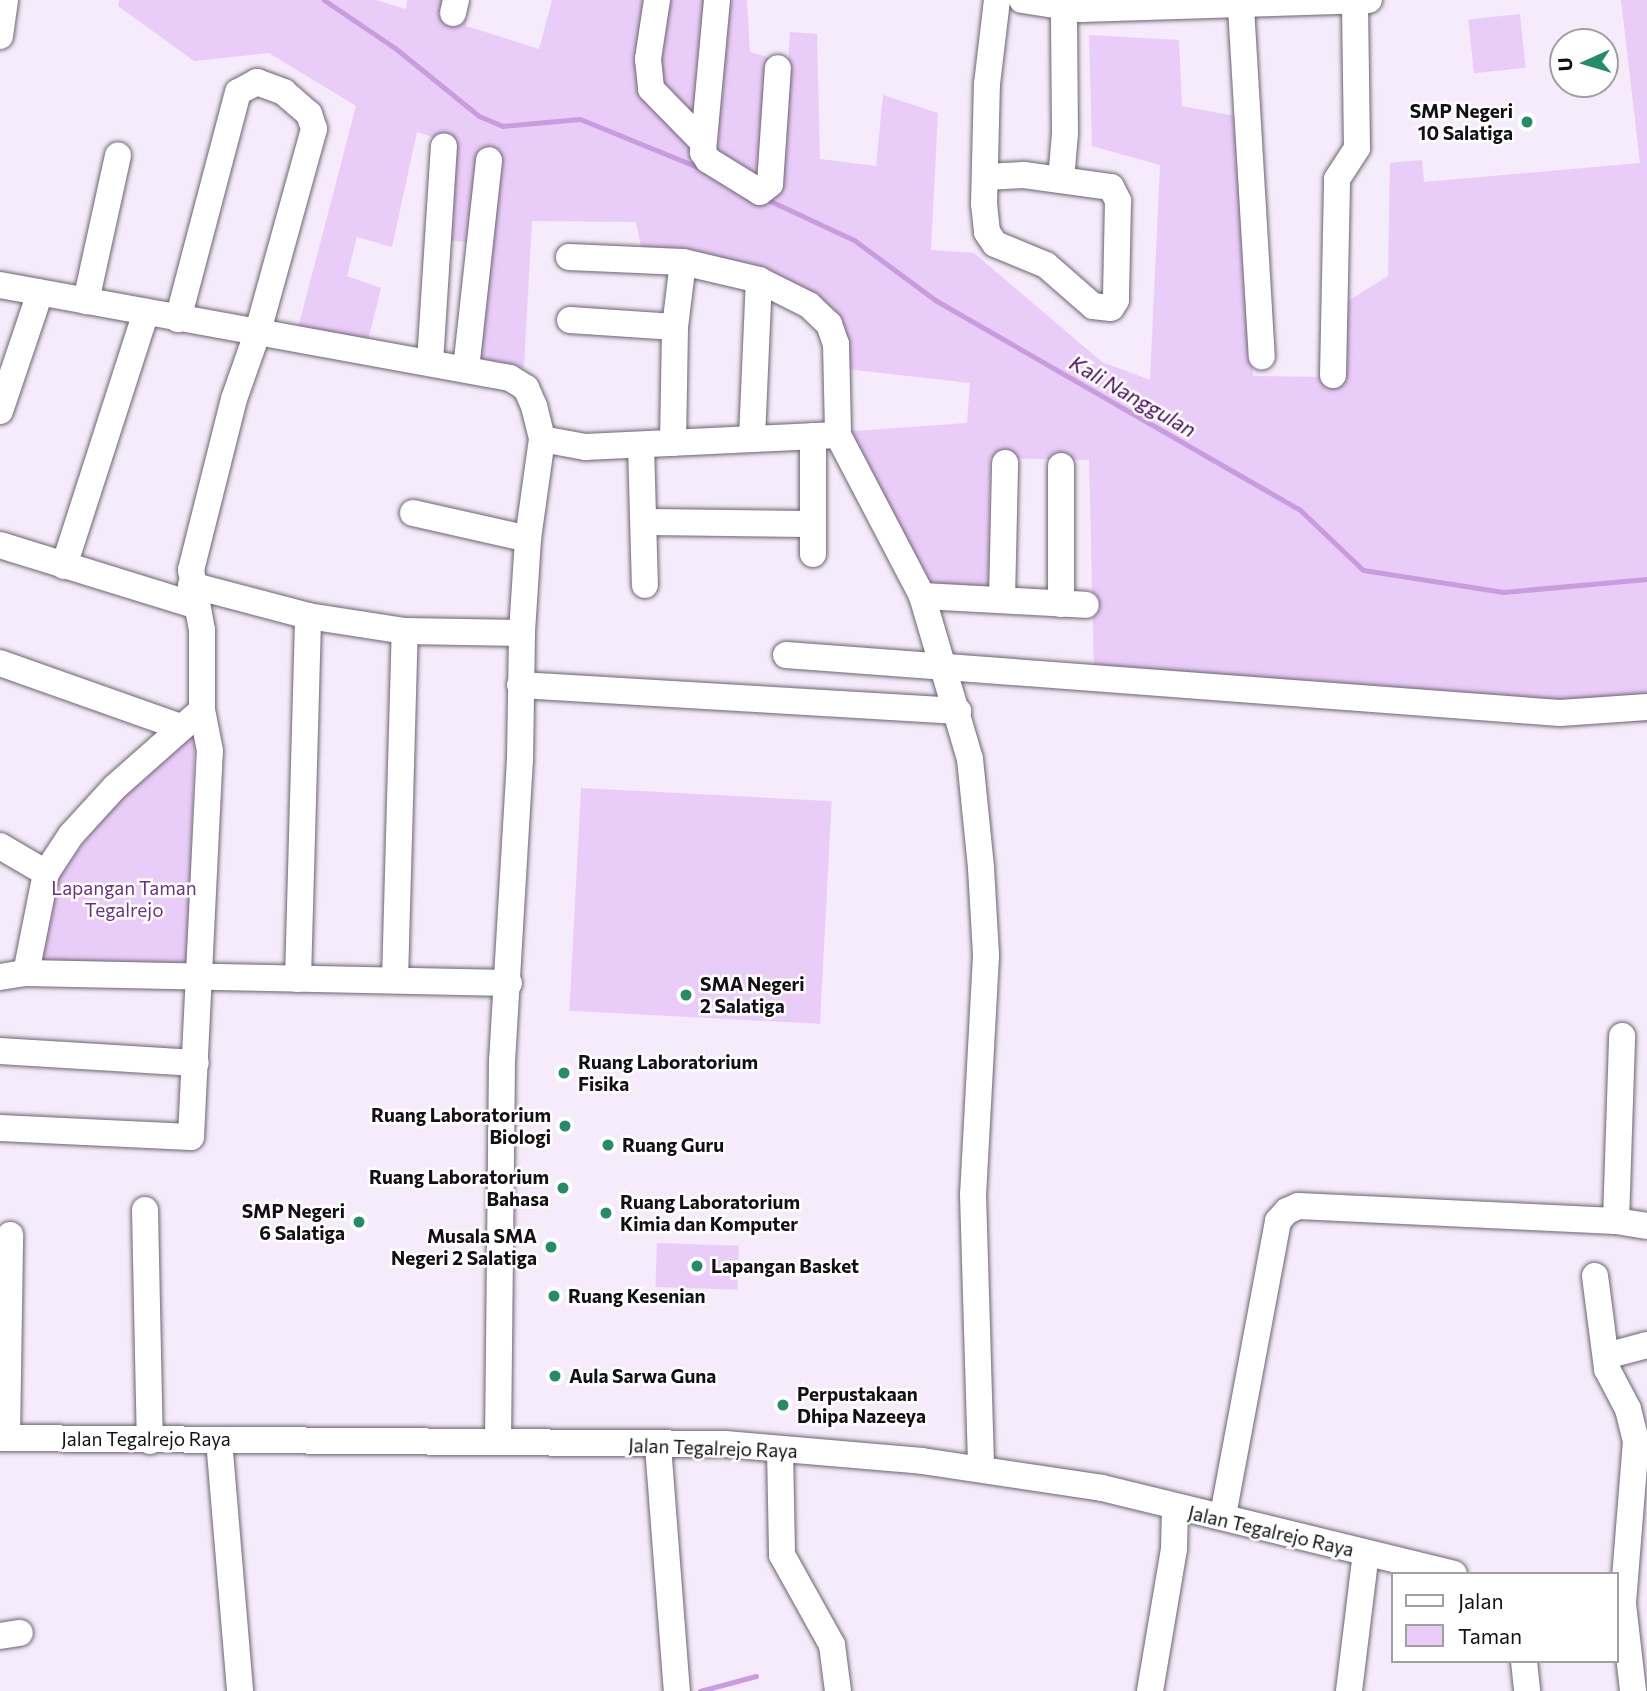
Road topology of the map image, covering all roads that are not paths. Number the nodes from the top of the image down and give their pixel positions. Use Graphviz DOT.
graph roads {
  1 [pos="5,0"];
  2 [pos="657,0"];
  3 [pos="717,0"];
  4 [pos="997,0"];
  5 [pos="1022,0"];
  6 [pos="1362,1"];
  7 [pos="1075,6"];
  8 [pos="1241,7"];
  9 [pos="0,36"];
  10 [pos="778,68"];
  11 [pos="701,140"];
  12 [pos="444,146"];
  13 [pos="118,155"];
  14 [pos="489,160"];
  15 [pos="985,177"];
  16 [pos="1061,180"];
  17 [pos="569,257"];
  18 [pos="683,262"];
  19 [pos="759,280"];
  20 [pos="0,285"];
  21 [pos="40,293"];
  22 [pos="86,301"];
  23 [pos="146,312"];
  24 [pos="178,319"];
  25 [pos="570,320"];
  26 [pos="674,327"];
  27 [pos="258,331"];
  28 [pos="1262,356"];
  29 [pos="430,362"];
  30 [pos="466,369"];
  31 [pos="1333,375"];
  32 [pos="0,411"];
  33 [pos="825,435"];
  34 [pos="752,438"];
  35 [pos="542,439"];
  36 [pos="673,443"];
  37 [pos="641,445"];
  38 [pos="1005,463"];
  39 [pos="1061,466"];
  40 [pos="414,513"];
  41 [pos="644,523"];
  42 [pos="813,524"];
  43 [pos="528,539"];
  44 [pos="0,545"];
  45 [pos="813,554"];
  46 [pos="64,566"];
  47 [pos="645,585"];
  48 [pos="194,596"];
  49 [pos="922,596"];
  50 [pos="1002,600"];
  51 [pos="308,617"];
  52 [pos="405,631"];
  53 [pos="522,633"];
  54 [pos="786,654"];
  55 [pos="0,663"];
  56 [pos="944,664"];
  57 [pos="520,685"];
  58 [pos="1647,707"];
  59 [pos="202,710"];
  60 [pos="958,711"];
  61 [pos="181,727"];
  62 [pos="0,846"];
  63 [pos="46,873"];
  64 [pos="13,975"];
  65 [pos="198,978"];
  66 [pos="298,979"];
  67 [pos="395,980"];
  68 [pos="509,983"];
  69 [pos="1622,1036"];
  70 [pos="0,1051"];
  71 [pos="196,1063"];
  72 [pos="0,1128"];
  73 [pos="145,1210"];
  74 [pos="1616,1221"];
  75 [pos="1647,1226"];
  76 [pos="10,1235"];
  77 [pos="1595,1276"];
  78 [pos="1647,1345"];
  79 [pos="1606,1356"];
  80 [pos="3,1438"];
  81 [pos="219,1440"];
  82 [pos="498,1440"];
  83 [pos="150,1441"];
  84 [pos="658,1446"];
  85 [pos="780,1449"];
  86 [pos="981,1468"];
  87 [pos="1175,1508"];
  88 [pos="1223,1515"];
  89 [pos="1366,1553"];
  90 [pos="1446,1572"];
  91 [pos="1629,1605"];
  92 [pos="1524,1663"];
  93 [pos="677,1685"];
  94 [pos="240,1691"];
  95 [pos="838,1691"];
  96 [pos="1150,1691"];
  97 [pos="1349,1691"];
  98 [pos="1527,1691"];
  99 [pos="1633,1691"];
  1 -- 9 [label="street"];
  2 -- 11 [label="street"];
  3 -- 11 [label="street"];
  4 -- 15 [label="street"];
  5 -- 7 [label="street"];
  6 -- 8 [label="street"];
  6 -- 31 [label="street"];
  7 -- 8 [label="street"];
  7 -- 16 [label="street"];
  8 -- 28 [label="street"];
  10 -- 11 [label="street"];
  12 -- 29 [label="street"];
  13 -- 22 [label="street"];
  14 -- 30 [label="street"];
  15 -- 16 [label="street"];
  15 -- 16 [label="street"];
  17 -- 18 [label="street"];
  18 -- 19 [label="street"];
  18 -- 26 [label="street"];
  19 -- 33 [label="street"];
  19 -- 34 [label="street"];
  20 -- 21 [label="street"];
  21 -- 22 [label="street"];
  21 -- 32 [label="street"];
  22 -- 23 [label="street"];
  23 -- 24 [label="street"];
  23 -- 46 [label="street"];
  24 -- 27 [label="street"];
  24 -- 27 [label="street"];
  25 -- 26 [label="street"];
  26 -- 36 [label="street"];
  27 -- 29 [label="street"];
  27 -- 48 [label="street"];
  29 -- 30 [label="street"];
  30 -- 35 [label="street"];
  33 -- 34 [label="street"];
  33 -- 42 [label="street"];
  33 -- 49 [label="street"];
  34 -- 36 [label="street"];
  35 -- 37 [label="street"];
  35 -- 43 [label="street"];
  36 -- 37 [label="street"];
  37 -- 41 [label="street"];
  38 -- 50 [label="street"];
  39 -- 50 [label="street"];
  40 -- 43 [label="street"];
  41 -- 42 [label="street"];
  41 -- 47 [label="street"];
  42 -- 45 [label="street"];
  43 -- 53 [label="street"];
  44 -- 46 [label="street"];
  46 -- 48 [label="street"];
  48 -- 51 [label="street"];
  48 -- 59 [label="street"];
  49 -- 50 [label="street"];
  49 -- 56 [label="street"];
  51 -- 52 [label="street"];
  51 -- 66 [label="street"];
  52 -- 53 [label="street"];
  52 -- 67 [label="street"];
  53 -- 57 [label="street"];
  54 -- 56 [label="street"];
  55 -- 61 [label="street"];
  56 -- 58 [label="street"];
  56 -- 60 [label="street"];
  57 -- 60 [label="street"];
  57 -- 68 [label="street"];
  59 -- 61 [label="street"];
  59 -- 65 [label="street"];
  60 -- 86 [label="street"];
  61 -- 63 [label="street"];
  62 -- 63 [label="street"];
  63 -- 64 [label="street"];
  64 -- 65 [label="street"];
  65 -- 66 [label="street"];
  65 -- 71 [label="street"];
  66 -- 67 [label="street"];
  67 -- 68 [label="street"];
  68 -- 82 [label="street"];
  69 -- 74 [label="street"];
  70 -- 71 [label="street"];
  71 -- 72 [label="street"];
  73 -- 83 [label="street"];
  74 -- 75 [label="street"];
  74 -- 88 [label="street"];
  76 -- 80 [label="street"];
  77 -- 79 [label="street"];
  78 -- 79 [label="street"];
  79 -- 91 [label="street"];
  80 -- 83 [label="street, Jalan Tegalrejo Raya"];
  81 -- 82 [label="street, Jalan Tegalrejo Raya"];
  81 -- 83 [label="street, Jalan Tegalrejo Raya"];
  81 -- 94 [label="street"];
  82 -- 84 [label="street, Jalan Tegalrejo Raya"];
  84 -- 85 [label="street, Jalan Tegalrejo Raya"];
  84 -- 93 [label="street"];
  85 -- 86 [label="street, Jalan Tegalrejo Raya"];
  85 -- 95 [label="street"];
  86 -- 87 [label="street, Jalan Tegalrejo Raya"];
  87 -- 88 [label="street, Jalan Tegalrejo Raya"];
  87 -- 96 [label="street"];
  88 -- 89 [label="street, Jalan Tegalrejo Raya"];
  89 -- 90 [label="street, Jalan Tegalrejo Raya"];
  89 -- 97 [label="street"];
  91 -- 99 [label="street"];
  92 -- 98 [label="street"];
}
